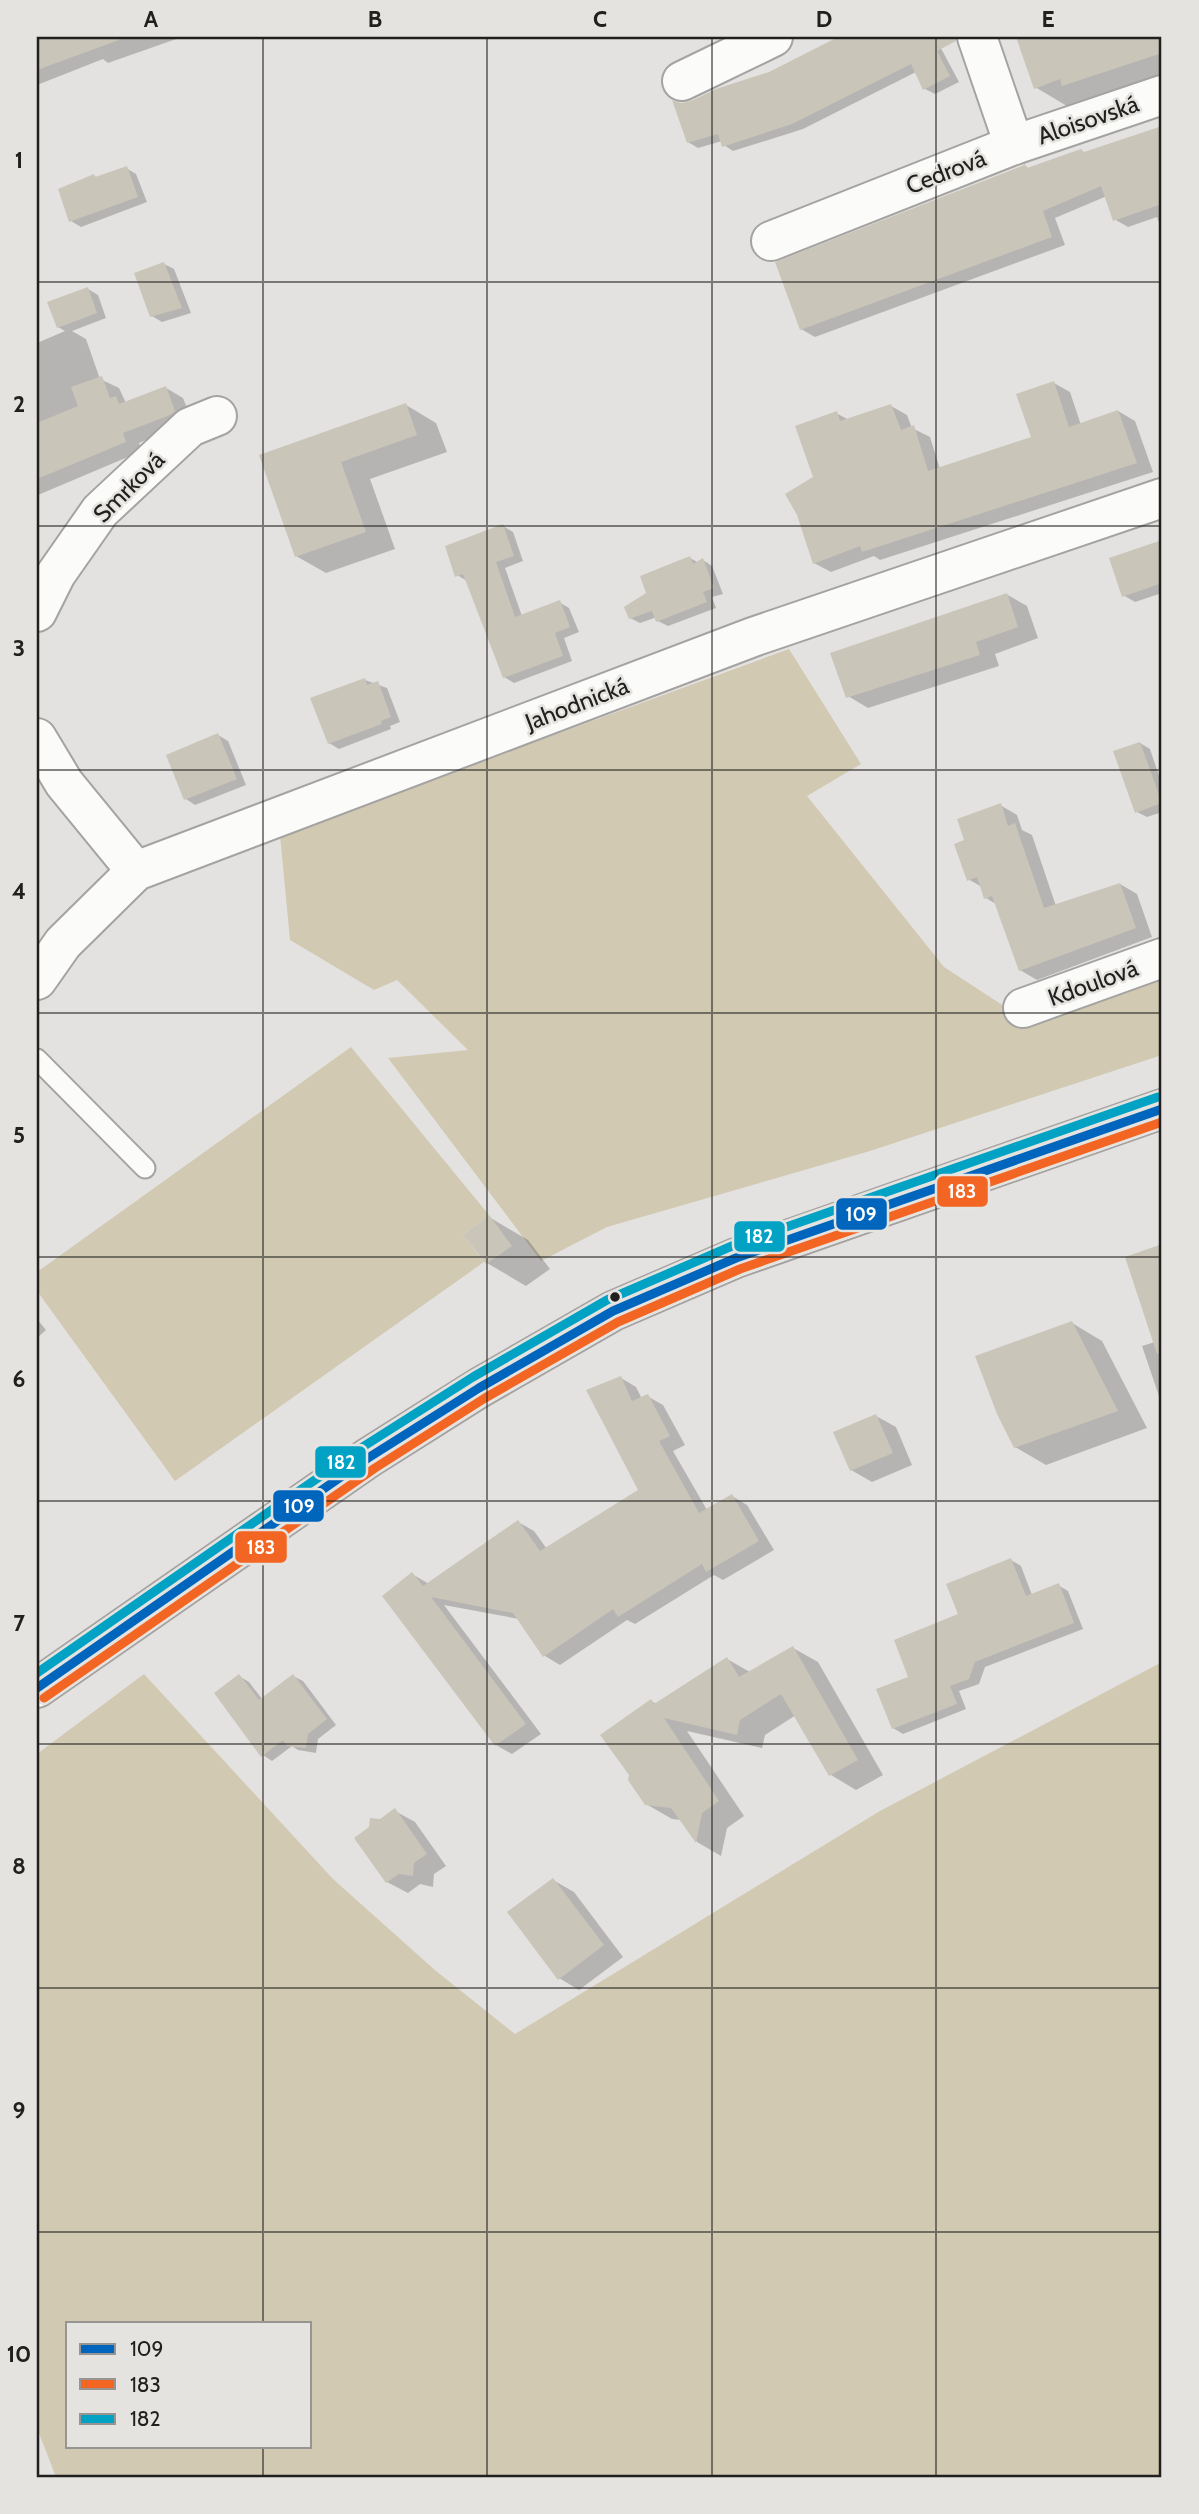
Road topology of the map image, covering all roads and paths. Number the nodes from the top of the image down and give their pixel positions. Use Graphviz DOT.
graph roads {
  1 [pos="773,37"];
  2 [pos="977,37"];
  3 [pos="682,81"];
  4 [pos="1162,95"];
  5 [pos="1014,145"];
  6 [pos="771,241"];
  7 [pos="217,416"];
  8 [pos="1162,498"];
  9 [pos="37,612"];
  10 [pos="37,738"];
  11 [pos="136,872"];
  12 [pos="1162,958"];
  13 [pos="37,980"];
  14 [pos="1023,1008"];
  15 [pos="37,1059"];
  16 [pos="1162,1109"];
  17 [pos="145,1168"];
  18 [pos="37,1688"];
  1 -- 3 [label="street"];
  2 -- 5 [label="street, Cedrová"];
  4 -- 5 [label="street, Aloisovská"];
  5 -- 6 [label="street, Cedrová"];
  7 -- 9 [label="street, Smrková"];
  8 -- 11 [label="street, Jahodnická"];
  10 -- 11 [label="street"];
  11 -- 13 [label="street, Jahodnická"];
  12 -- 14 [label="street, Kdoulová"];
  15 -- 17 [label="lane"];
  16 -- 18 [label="street"];
}
